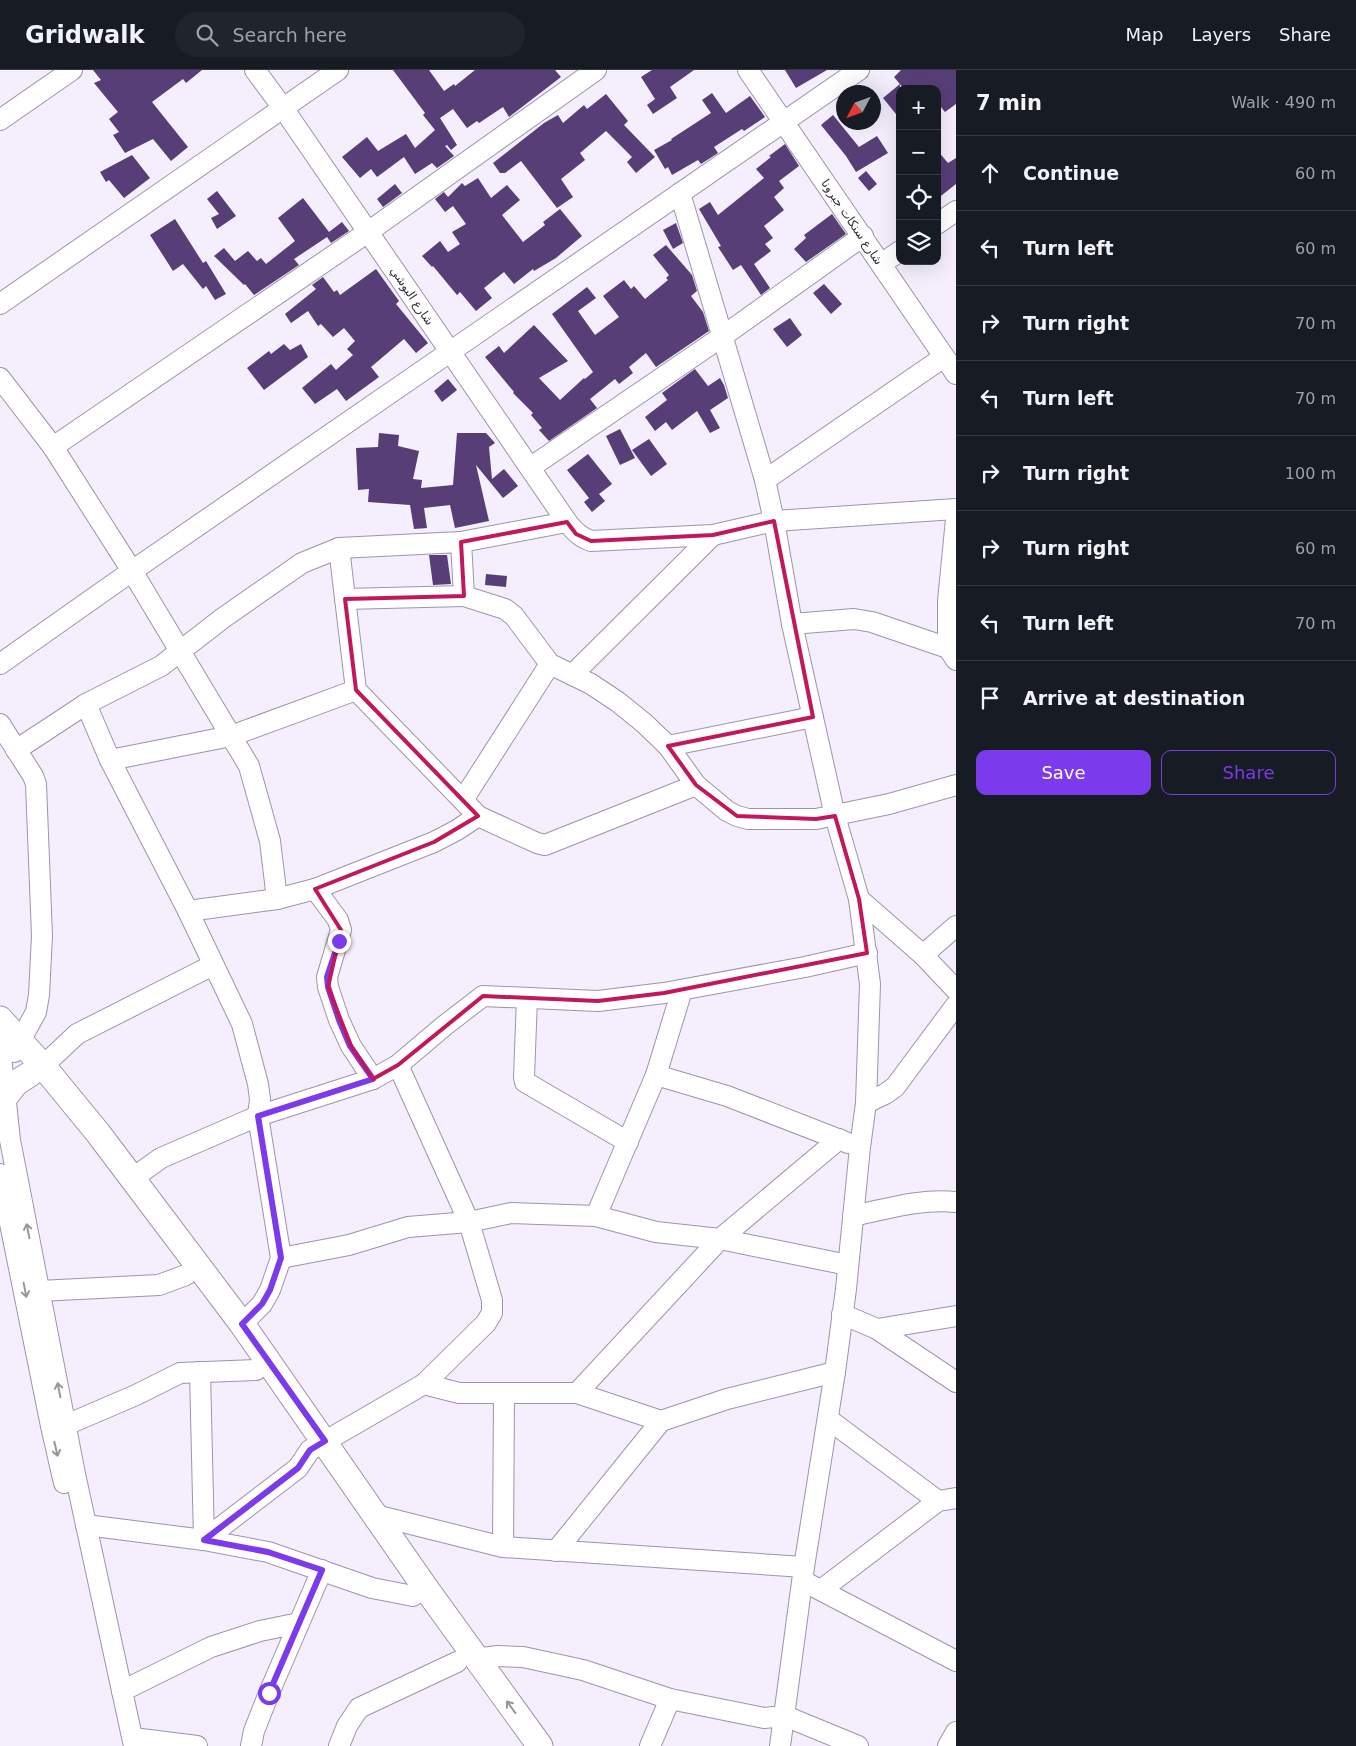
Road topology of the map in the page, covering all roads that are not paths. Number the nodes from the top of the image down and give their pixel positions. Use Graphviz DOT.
graph roads {
  1 [pos="72,70"];
  2 [pos="255,70"];
  3 [pos="338,70"];
  4 [pos="596,70"];
  5 [pos="748,70"];
  6 [pos="859,70"];
  7 [pos="283,108"];
  8 [pos="0,120"];
  9 [pos="784,122"];
  10 [pos="680,193"];
  11 [pos="956,211"];
  12 [pos="941,221"];
  13 [pos="368,232"];
  14 [pos="862,236"];
  15 [pos="896,254"];
  16 [pos="882,264"];
  17 [pos="0,304"];
  18 [pos="723,336"];
  19 [pos="450,352"];
  20 [pos="944,357"];
  21 [pos="956,374"];
  22 [pos="0,378"];
  23 [pos="53,447"];
  24 [pos="531,467"];
  25 [pos="765,480"];
  26 [pos="956,509"];
  27 [pos="956,519"];
  28 [pos="774,521"];
  29 [pos="567,522"];
  30 [pos="713,535"];
  31 [pos="461,542"];
  32 [pos="339,548"];
  33 [pos="132,571"];
  34 [pos="464,596"];
  35 [pos="345,600"];
  36 [pos="792,624"];
  37 [pos="952,626"];
  38 [pos="181,651"];
  39 [pos="952,654"];
  40 [pos="0,664"];
  41 [pos="550,664"];
  42 [pos="572,675"];
  43 [pos="356,690"];
  44 [pos="86,704"];
  45 [pos="813,717"];
  46 [pos="0,724"];
  47 [pos="231,736"];
  48 [pos="668,746"];
  49 [pos="16,750"];
  50 [pos="110,760"];
  51 [pos="696,785"];
  52 [pos="956,785"];
  53 [pos="463,800"];
  54 [pos="478,816"];
  55 [pos="835,816"];
  56 [pos="315,889"];
  57 [pos="277,899"];
  58 [pos="859,899"];
  59 [pos="188,911"];
  60 [pos="956,926"];
  61 [pos="867,953"];
  62 [pos="923,955"];
  63 [pos="213,965"];
  64 [pos="682,990"];
  65 [pos="956,990"];
  66 [pos="528,998"];
  67 [pos="956,1004"];
  68 [pos="0,1020"];
  69 [pos="8,1046"];
  70 [pos="398,1065"];
  71 [pos="37,1070"];
  72 [pos="656,1074"];
  73 [pos="373,1079"];
  74 [pos="5,1097"];
  75 [pos="866,1103"];
  76 [pos="258,1116"];
  77 [pos="839,1139"];
  78 [pos="628,1142"];
  79 [pos="860,1147"];
  80 [pos="0,1174"];
  81 [pos="133,1178"];
  82 [pos="956,1202"];
  83 [pos="596,1216"];
  84 [pos="853,1216"];
  85 [pos="469,1222"];
  86 [pos="720,1239"];
  87 [pos="281,1258"];
  88 [pos="848,1265"];
  89 [pos="186,1274"];
  90 [pos="39,1291"];
  91 [pos="842,1314"];
  92 [pos="956,1316"];
  93 [pos="242,1324"];
  94 [pos="877,1329"];
  95 [pos="256,1370"];
  96 [pos="200,1372"];
  97 [pos="836,1372"];
  98 [pos="956,1382"];
  99 [pos="424,1384"];
  100 [pos="578,1393"];
  101 [pos="504,1394"];
  102 [pos="828,1419"];
  103 [pos="661,1421"];
  104 [pos="66,1425"];
  105 [pos="317,1446"];
  106 [pos="947,1500"];
  107 [pos="375,1515"];
  108 [pos="86,1525"];
  109 [pos="204,1540"];
  110 [pos="503,1548"];
  111 [pos="556,1552"];
  112 [pos="322,1570"];
  113 [pos="804,1574"];
  114 [pos="820,1590"];
  115 [pos="413,1596"];
  116 [pos="299,1622"];
  117 [pos="466,1660"];
  118 [pos="956,1662"];
  119 [pos="122,1691"];
  120 [pos="670,1700"];
  121 [pos="784,1716"];
  122 [pos="956,1732"];
  123 [pos="129,1743"];
  124 [pos="655,1744"];
  125 [pos="198,1746"];
  126 [pos="251,1746"];
  127 [pos="339,1746"];
  128 [pos="519,1746"];
  129 [pos="540,1746"];
  130 [pos="780,1746"];
  131 [pos="858,1746"];
  132 [pos="948,1746"];
  1 -- 8 [label="street"];
  2 -- 7 [label="street, شارع البوشي"];
  3 -- 7 [label="street"];
  4 -- 13 [label="street"];
  5 -- 9 [label="street, شارع سنكات جبرونا"];
  6 -- 9 [label="street"];
  7 -- 13 [label="street, شارع البوشي"];
  7 -- 17 [label="street"];
  9 -- 10 [label="street"];
  9 -- 14 [label="street, شارع سنكات جبرونا"];
  10 -- 18 [label="street"];
  10 -- 19 [label="street"];
  11 -- 12 [label="street"];
  13 -- 19 [label="street, شارع البوشي"];
  13 -- 23 [label="street"];
  14 -- 16 [label="street, شارع سنكات جبرونا"];
  14 -- 18 [label="street"];
  15 -- 16 [label="street"];
  16 -- 20 [label="street, شارع سنكات جبرونا"];
  18 -- 24 [label="street"];
  18 -- 25 [label="street"];
  19 -- 24 [label="street, شارع البوشي"];
  19 -- 33 [label="street"];
  20 -- 21 [label="street, شارع سنكات جبرونا"];
  20 -- 25 [label="street"];
  22 -- 23 [label="street"];
  23 -- 33 [label="street"];
  24 -- 29 [label="street, شارع البوشي"];
  25 -- 28 [label="street"];
  26 -- 28 [label="street, شارع البوشي"];
  27 -- 37 [label="street"];
  28 -- 30 [label="street, شارع البوشي"];
  28 -- 36 [label="street"];
  29 -- 30 [label="street, شارع البوشي"];
  29 -- 31 [label="street"];
  30 -- 42 [label="street"];
  31 -- 32 [label="street"];
  31 -- 34 [label="street"];
  32 -- 35 [label="street"];
  32 -- 38 [label="street"];
  33 -- 38 [label="street"];
  33 -- 40 [label="street"];
  34 -- 35 [label="street"];
  34 -- 41 [label="street"];
  35 -- 43 [label="street"];
  36 -- 39 [label="street"];
  36 -- 45 [label="street"];
  37 -- 39 [label="street"];
  38 -- 44 [label="street"];
  38 -- 47 [label="street"];
  41 -- 42 [label="street"];
  41 -- 53 [label="street"];
  42 -- 48 [label="street"];
  43 -- 47 [label="street"];
  43 -- 53 [label="street"];
  44 -- 49 [label="street"];
  44 -- 50 [label="street"];
  45 -- 48 [label="street"];
  45 -- 55 [label="street"];
  46 -- 49 [label="street"];
  47 -- 50 [label="street"];
  47 -- 57 [label="street"];
  48 -- 51 [label="street"];
  49 -- 69 [label="street"];
  50 -- 59 [label="street"];
  51 -- 54 [label="street"];
  51 -- 55 [label="street"];
  52 -- 55 [label="street"];
  53 -- 54 [label="street"];
  54 -- 56 [label="street"];
  55 -- 58 [label="street"];
  56 -- 57 [label="street"];
  56 -- 73 [label="street"];
  57 -- 59 [label="street"];
  58 -- 61 [label="street"];
  58 -- 62 [label="street"];
  59 -- 63 [label="street"];
  60 -- 62 [label="street"];
  61 -- 64 [label="street"];
  61 -- 75 [label="street"];
  62 -- 65 [label="street"];
  63 -- 71 [label="street"];
  63 -- 76 [label="street"];
  64 -- 66 [label="street"];
  64 -- 72 [label="street"];
  66 -- 70 [label="street"];
  66 -- 78 [label="street"];
  67 -- 75 [label="street"];
  68 -- 69 [label="main road"];
  69 -- 71 [label="main road"];
  69 -- 74 [label="street"];
  70 -- 73 [label="street"];
  70 -- 85 [label="street"];
  71 -- 74 [label="main road"];
  71 -- 81 [label="main road"];
  71 -- 89 [label="main road"];
  72 -- 77 [label="street"];
  72 -- 78 [label="street"];
  73 -- 76 [label="street"];
  90 -- 74 [label="street, one-way"];
  75 -- 79 [label="street"];
  76 -- 81 [label="street"];
  76 -- 87 [label="street"];
  77 -- 79 [label="street"];
  77 -- 86 [label="street"];
  78 -- 83 [label="street"];
  79 -- 84 [label="street"];
  80 -- 123 [label="street, one-way"];
  81 -- 93 [label="main road"];
  82 -- 84 [label="street"];
  83 -- 85 [label="street"];
  83 -- 86 [label="street"];
  84 -- 88 [label="street"];
  85 -- 87 [label="street"];
  85 -- 99 [label="street"];
  86 -- 88 [label="street"];
  86 -- 100 [label="street"];
  87 -- 93 [label="street"];
  88 -- 91 [label="street"];
  89 -- 90 [label="street"];
  89 -- 95 [label="main road"];
  104 -- 90 [label="street, one-way"];
  91 -- 94 [label="street"];
  91 -- 97 [label="street"];
  92 -- 94 [label="street"];
  93 -- 105 [label="main road"];
  94 -- 98 [label="street"];
  95 -- 96 [label="street"];
  95 -- 105 [label="main road"];
  96 -- 104 [label="street"];
  96 -- 109 [label="street"];
  97 -- 102 [label="street"];
  97 -- 103 [label="street"];
  99 -- 101 [label="street"];
  99 -- 105 [label="street"];
  100 -- 101 [label="street"];
  100 -- 103 [label="street"];
  101 -- 110 [label="street"];
  102 -- 106 [label="street"];
  102 -- 113 [label="street"];
  103 -- 111 [label="street"];
  104 -- 108 [label="street"];
  105 -- 107 [label="main road"];
  105 -- 109 [label="street"];
  105 -- 115 [label="main road"];
  106 -- 114 [label="street"];
  107 -- 110 [label="street"];
  107 -- 117 [label="main road"];
  108 -- 109 [label="street"];
  108 -- 119 [label="street"];
  109 -- 112 [label="street"];
  110 -- 111 [label="street"];
  111 -- 113 [label="street"];
  112 -- 115 [label="street"];
  112 -- 116 [label="street"];
  113 -- 114 [label="street"];
  113 -- 121 [label="street"];
  114 -- 118 [label="street"];
  115 -- 117 [label="main road"];
  116 -- 119 [label="street"];
  116 -- 126 [label="street"];
  117 -- 120 [label="street"];
  117 -- 127 [label="street"];
  117 -- 128 [label="main road"];
  129 -- 117 [label="main road, one-way"];
  119 -- 123 [label="street"];
  120 -- 121 [label="street"];
  120 -- 124 [label="street"];
  121 -- 130 [label="street"];
  121 -- 131 [label="street"];
  122 -- 132 [label="street"];
  123 -- 125 [label="street"];
}
